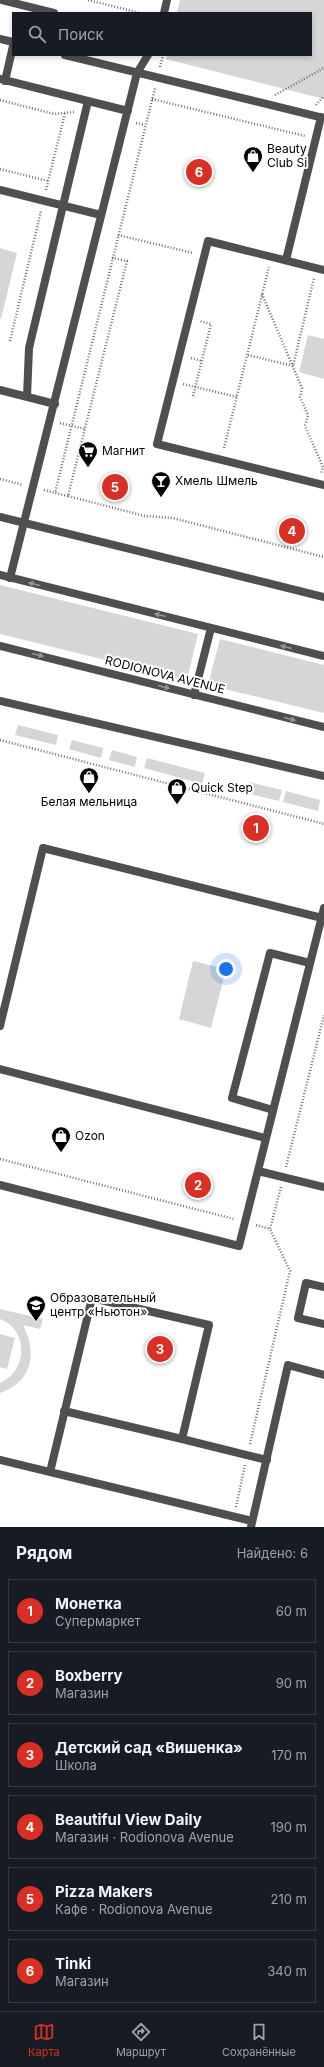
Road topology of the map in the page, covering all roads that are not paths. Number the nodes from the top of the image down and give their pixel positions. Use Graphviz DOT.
graph roads {
  1 [pos="2,0"];
  2 [pos="167,0"];
  3 [pos="23,6"];
  4 [pos="50,12"];
  5 [pos="164,12"];
  6 [pos="0,39"];
  7 [pos="12,42"];
  8 [pos="12,49"];
  9 [pos="69,56"];
  10 [pos="147,56"];
  11 [pos="138,72"];
  12 [pos="2,80"];
  13 [pos="88,101"];
  14 [pos="128,111"];
  15 [pos="322,117"];
  16 [pos="0,190"];
  17 [pos="64,206"];
  18 [pos="101,215"];
  19 [pos="286,260"];
  20 [pos="320,269"];
  21 [pos="0,390"];
  22 [pos="27,397"];
  23 [pos="55,404"];
  24 [pos="321,485"];
  25 [pos="0,517"];
  26 [pos="25,523"];
  27 [pos="0,575"];
  28 [pos="10,578"];
  29 [pos="324,597"];
  30 [pos="211,628"];
  31 [pos="0,646"];
  32 [pos="324,656"];
  33 [pos="194,695"];
  34 [pos="0,701"];
  35 [pos="324,727"];
  36 [pos="324,776"];
  37 [pos="324,908"];
  38 [pos="322,918"];
  39 [pos="310,962"];
  40 [pos="0,1026"];
  41 [pos="0,1069"];
  42 [pos="272,1110"];
  43 [pos="265,1138"];
  44 [pos="258,1171"];
  45 [pos="0,1185"];
  46 [pos="324,1186"];
  47 [pos="324,1287"];
  48 [pos="324,1324"];
  49 [pos="324,1374"];
  50 [pos="64,1411"];
  51 [pos="182,1439"];
  52 [pos="0,1460"];
  53 [pos="267,1460"];
  54 [pos="50,1472"];
  55 [pos="252,1524"];
  1 -- 3 [label="street"];
  2 -- 5 [label="street"];
  3 -- 4 [label="street"];
  6 -- 7 [label="street"];
  8 -- 12 [label="street"];
  9 -- 11 [label="street"];
  10 -- 11 [label="street"];
  11 -- 14 [label="street"];
  11 -- 15 [label="street"];
  12 -- 13 [label="street"];
  13 -- 14 [label="street"];
  13 -- 17 [label="street"];
  14 -- 18 [label="street"];
  15 -- 19 [label="street"];
  16 -- 17 [label="street"];
  17 -- 18 [label="street"];
  17 -- 22 [label="street"];
  18 -- 23 [label="street"];
  19 -- 20 [label="street"];
  19 -- 24 [label="street"];
  21 -- 22 [label="street"];
  22 -- 23 [label="street"];
  23 -- 26 [label="street"];
  25 -- 26 [label="street"];
  26 -- 28 [label="street"];
  26 -- 29 [label="street"];
  27 -- 28 [label="street"];
  30 -- 28 [label="street, one-way"];
  32 -- 30 [label="street, one-way"];
  30 -- 33 [label="street"];
  31 -- 33 [label="street, RODIONOVA AVENUE, one-way"];
  33 -- 35 [label="street, RODIONOVA AVENUE, one-way"];
  34 -- 36 [label="street"];
  37 -- 38 [label="street"];
  38 -- 39 [label="street"];
  38 -- 40 [label="street"];
  39 -- 42 [label="street"];
  39 -- 42 [label="street"];
  41 -- 43 [label="street"];
  42 -- 43 [label="street"];
  43 -- 44 [label="street"];
  44 -- 45 [label="street"];
  44 -- 46 [label="street"];
  47 -- 48 [label="street"];
  49 -- 53 [label="street"];
  50 -- 51 [label="street"];
  50 -- 51 [label="street"];
  50 -- 54 [label="street"];
  51 -- 53 [label="street"];
  52 -- 54 [label="street"];
  53 -- 55 [label="street"];
  54 -- 55 [label="street"];
}
